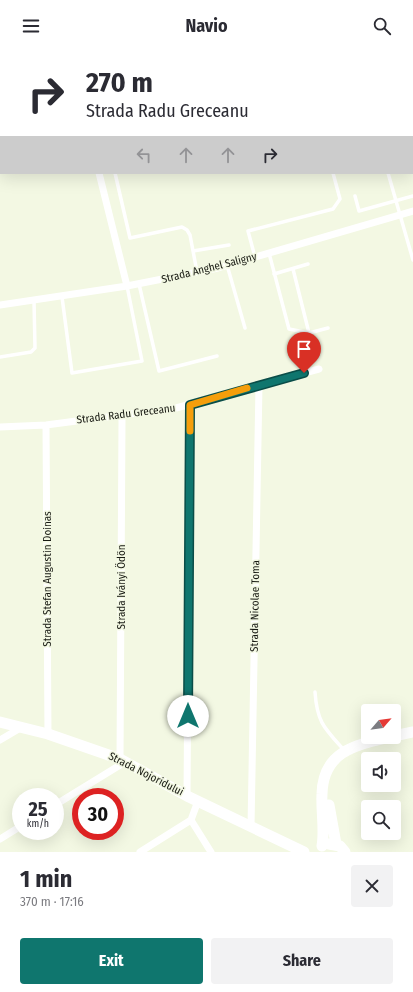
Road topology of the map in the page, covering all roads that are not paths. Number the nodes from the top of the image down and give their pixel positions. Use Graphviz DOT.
graph roads {
  1 [pos="99,174"];
  2 [pos="115,174"];
  3 [pos="333,174"];
  4 [pos="388,174"];
  5 [pos="355,196"];
  6 [pos="413,196"];
  7 [pos="396,201"];
  8 [pos="413,210"];
  9 [pos="400,214"];
  10 [pos="230,244"];
  11 [pos="193,251"];
  12 [pos="269,253"];
  13 [pos="256,257"];
  14 [pos="413,260"];
  15 [pos="308,264"];
  16 [pos="227,265"];
  17 [pos="292,269"];
  18 [pos="197,272"];
  19 [pos="274,274"];
  20 [pos="139,284"];
  21 [pos="127,286"];
  22 [pos="62,297"];
  23 [pos="34,301"];
  24 [pos="0,305"];
  25 [pos="245,328"];
  26 [pos="328,328"];
  27 [pos="309,333"];
  28 [pos="217,356"];
  29 [pos="0,357"];
  30 [pos="319,369"];
  31 [pos="258,385"];
  32 [pos="190,405"];
  33 [pos="120,415"];
  34 [pos="46,424"];
  35 [pos="0,427"];
  36 [pos="315,692"];
  37 [pos="0,722"];
  38 [pos="22,727"];
  39 [pos="413,732"];
  40 [pos="48,734"];
  41 [pos="401,735"];
  42 [pos="0,740"];
  43 [pos="362,744"];
  44 [pos="344,751"];
  45 [pos="123,761"];
  46 [pos="324,784"];
  47 [pos="187,796"];
  48 [pos="64,799"];
  49 [pos="198,801"];
  50 [pos="191,820"];
  51 [pos="251,827"];
  52 [pos="12,832"];
  53 [pos="0,839"];
  54 [pos="336,844"];
  55 [pos="288,846"];
  56 [pos="320,849"];
  57 [pos="140,852"];
  58 [pos="211,852"];
  59 [pos="304,852"];
  60 [pos="345,852"];
  1 -- 21 [label="street"];
  2 -- 11 [label="lane"];
  3 -- 13 [label="lane"];
  4 -- 7 [label="lane"];
  5 -- 7 [label="lane"];
  6 -- 7 [label="lane"];
  7 -- 9 [label="lane"];
  8 -- 9 [label="street, Strada Anghel Saligny"];
  9 -- 12 [label="street, Strada Anghel Saligny"];
  9 -- 14 [label="lane"];
  10 -- 11 [label="lane"];
  11 -- 18 [label="lane"];
  12 -- 13 [label="street, Strada Anghel Saligny"];
  12 -- 19 [label="lane"];
  13 -- 16 [label="street, Strada Anghel Saligny"];
  15 -- 17 [label="lane"];
  16 -- 18 [label="street, Strada Anghel Saligny"];
  16 -- 25 [label="lane"];
  17 -- 19 [label="lane"];
  17 -- 27 [label="lane"];
  18 -- 20 [label="street, Strada Anghel Saligny"];
  19 -- 27 [label="lane"];
  20 -- 21 [label="street, Strada Anghel Saligny"];
  20 -- 28 [label="lane"];
  21 -- 22 [label="street, Strada Anghel Saligny"];
  21 -- 22 [label="lane"];
  22 -- 23 [label="street, Strada Anghel Saligny"];
  23 -- 24 [label="street, Strada Anghel Saligny"];
  23 -- 29 [label="lane"];
  26 -- 27 [label="lane"];
  30 -- 31 [label="street, Strada Radu Greceanu"];
  31 -- 32 [label="street, Strada Radu Greceanu"];
  31 -- 51 [label="street, Strada Nicolae Toma"];
  32 -- 33 [label="street, Strada Radu Greceanu"];
  32 -- 47 [label="street"];
  33 -- 34 [label="street, Strada Radu Greceanu"];
  33 -- 45 [label="street, Strada Iványi Ödön"];
  34 -- 35 [label="street, Strada Radu Greceanu"];
  34 -- 40 [label="street, Strada Stefan Augustin Doinas"];
  36 -- 44 [label="lane"];
  37 -- 38 [label="main road, Strada Nojoridului"];
  38 -- 40 [label="main road, Strada Nojoridului"];
  38 -- 42 [label="street"];
  39 -- 41 [label="main road"];
  40 -- 45 [label="main road, Strada Nojoridului"];
  43 -- 44 [label="main road"];
  44 -- 46 [label="main road"];
  45 -- 47 [label="main road, Strada Nojoridului"];
  45 -- 48 [label="street"];
  46 -- 54 [label="main road"];
  46 -- 56 [label="main road"];
  47 -- 49 [label="main road, Strada Nojoridului"];
  49 -- 50 [label="street"];
  49 -- 51 [label="main road, Strada Nojoridului"];
  50 -- 57 [label="street"];
  50 -- 58 [label="street"];
  51 -- 55 [label="main road, Strada Nojoridului"];
  52 -- 53 [label="street"];
  54 -- 56 [label="main road"];
  54 -- 60 [label="main road"];
  55 -- 56 [label="main road, Strada Nojoridului"];
  55 -- 59 [label="main road, Strada Nojoridului"];
}
